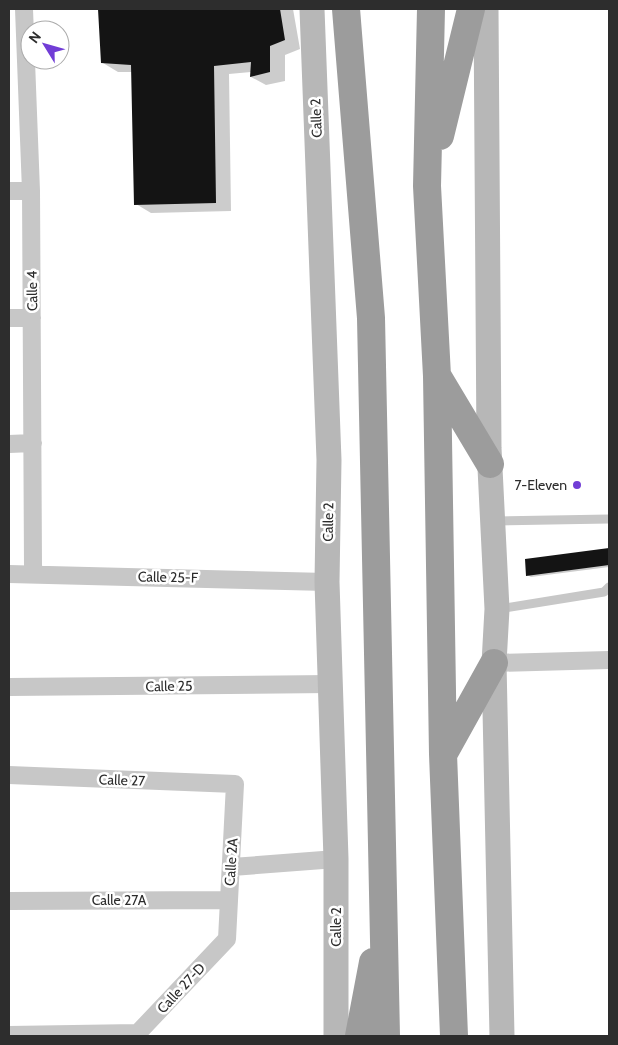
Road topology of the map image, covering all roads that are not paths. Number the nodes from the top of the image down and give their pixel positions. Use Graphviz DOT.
graph roads {
  1 [pos="24,9"];
  2 [pos="312,9"];
  3 [pos="327,9"];
  4 [pos="346,9"];
  5 [pos="431,9"];
  6 [pos="471,9"];
  7 [pos="486,9"];
  8 [pos="17,64"];
  9 [pos="351,82"];
  10 [pos="428,186"];
  11 [pos="9,191"];
  12 [pos="31,192"];
  13 [pos="9,318"];
  14 [pos="32,318"];
  15 [pos="437,376"];
  16 [pos="33,443"];
  17 [pos="9,444"];
  18 [pos="490,464"];
  19 [pos="609,519"];
  20 [pos="492,521"];
  21 [pos="9,574"];
  22 [pos="34,574"];
  23 [pos="327,582"];
  24 [pos="609,587"];
  25 [pos="496,609"];
  26 [pos="609,660"];
  27 [pos="494,663"];
  28 [pos="330,684"];
  29 [pos="9,687"];
  30 [pos="443,754"];
  31 [pos="9,775"];
  32 [pos="235,784"];
  33 [pos="336,859"];
  34 [pos="232,867"];
  35 [pos="228,900"];
  36 [pos="9,901"];
  37 [pos="384,904"];
  38 [pos="227,939"];
  39 [pos="454,1002"];
  40 [pos="9,1035"];
  41 [pos="137,1035"];
  42 [pos="336,1036"];
  43 [pos="359,1036"];
  44 [pos="386,1036"];
  45 [pos="454,1036"];
  46 [pos="460,1036"];
  47 [pos="502,1036"];
  1 -- 8 [label="street, Calle 4"];
  2 -- 23 [label="main road, Calle 2"];
  3 -- 9 [label="highway"];
  4 -- 9 [label="highway"];
  5 -- 10 [label="highway"];
  6 -- 10 [label="highway"];
  7 -- 18 [label="main road"];
  8 -- 12 [label="street, Calle 4"];
  9 -- 37 [label="highway"];
  10 -- 15 [label="highway"];
  11 -- 12 [label="street"];
  12 -- 14 [label="street, Calle 4"];
  13 -- 14 [label="street"];
  14 -- 16 [label="street, Calle 4"];
  15 -- 18 [label="highway"];
  15 -- 30 [label="highway"];
  16 -- 17 [label="street"];
  16 -- 22 [label="street, Calle 4"];
  18 -- 20 [label="main road"];
  19 -- 20 [label="lane"];
  20 -- 25 [label="main road"];
  21 -- 22 [label="street, Calle 25-F"];
  22 -- 23 [label="street, Calle 25-F"];
  23 -- 28 [label="main road, Calle 2"];
  24 -- 25 [label="lane"];
  25 -- 27 [label="main road"];
  26 -- 27 [label="street"];
  27 -- 30 [label="highway"];
  27 -- 47 [label="main road"];
  28 -- 29 [label="street, Calle 25"];
  28 -- 33 [label="main road, Calle 2"];
  30 -- 39 [label="highway"];
  31 -- 32 [label="street, Calle 27"];
  32 -- 34 [label="street, Calle 2A"];
  33 -- 34 [label="street"];
  33 -- 42 [label="main road, Calle 2"];
  34 -- 35 [label="street, Calle 2A"];
  35 -- 36 [label="street, Calle 27A"];
  35 -- 38 [label="street, Calle 2A"];
  37 -- 43 [label="highway"];
  37 -- 44 [label="highway"];
  38 -- 41 [label="street, Calle 27-D"];
  39 -- 45 [label="highway"];
  39 -- 46 [label="highway"];
  40 -- 41 [label="street"];
}
